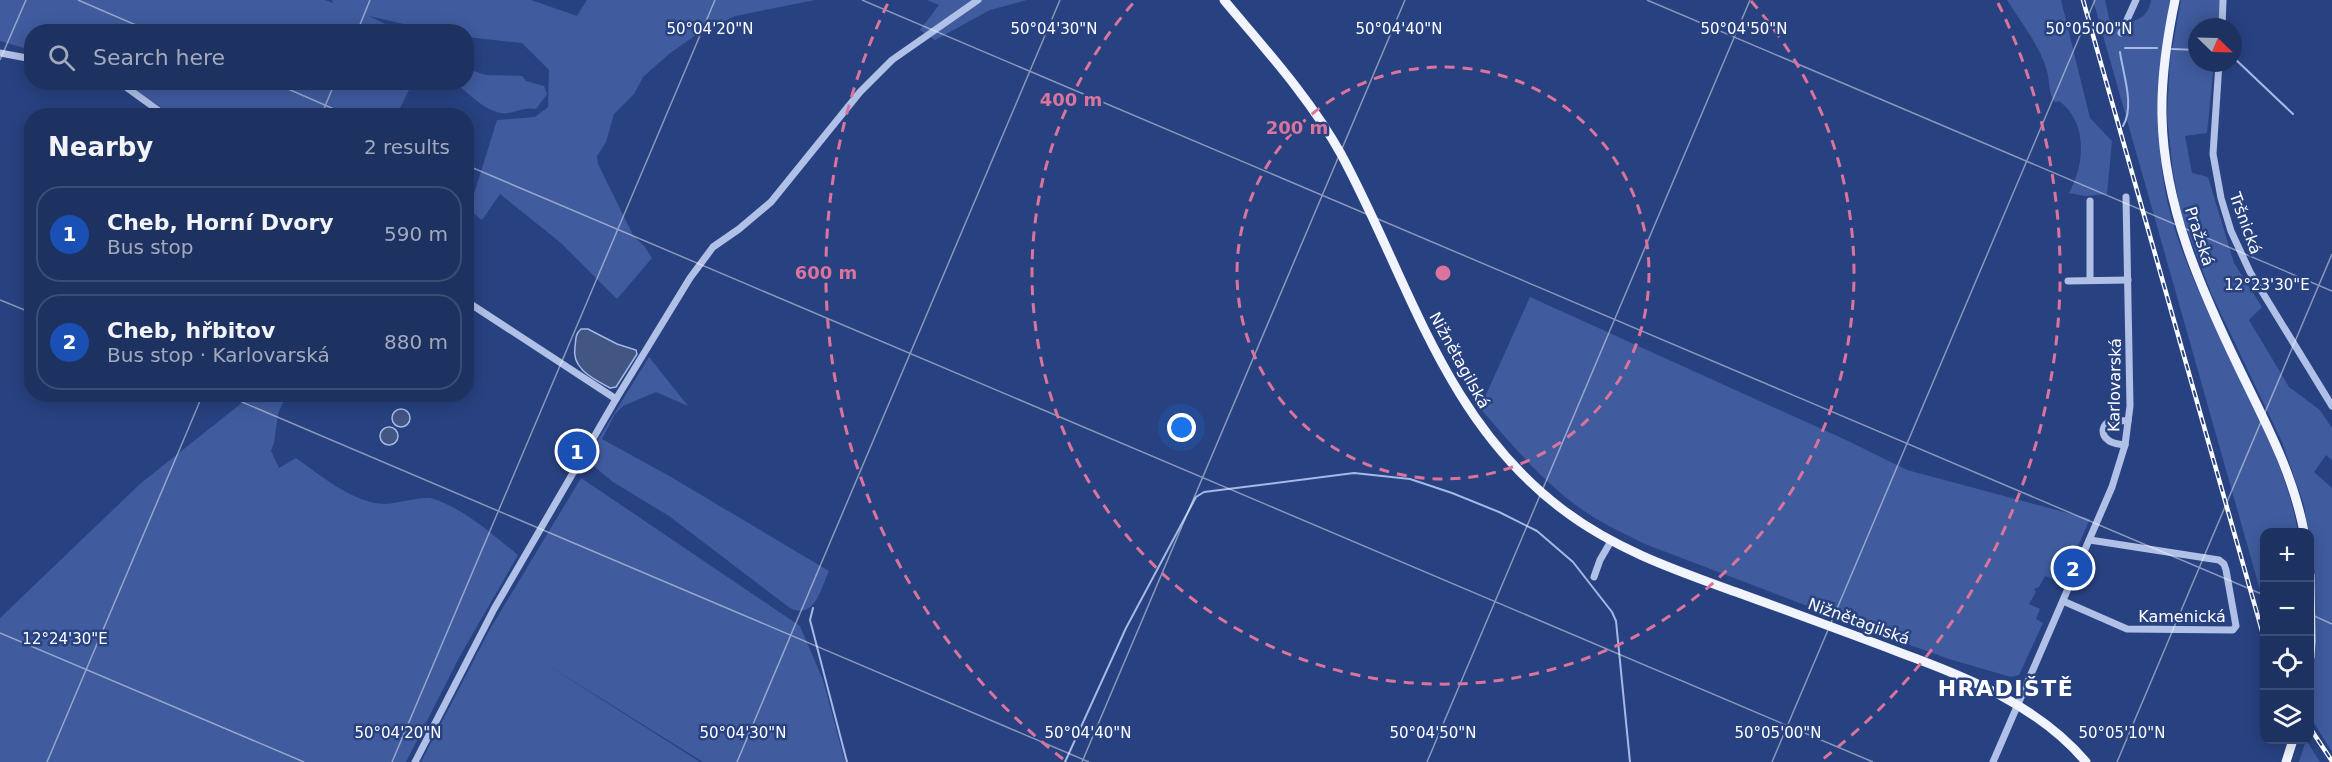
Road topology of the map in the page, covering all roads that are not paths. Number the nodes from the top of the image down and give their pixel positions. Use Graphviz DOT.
graph roads {
  1 [pos="978,0"];
  2 [pos="1224,0"];
  3 [pos="2136,0"];
  4 [pos="2175,0"];
  5 [pos="2223,0"];
  6 [pos="2222,18"];
  7 [pos="2121,33"];
  8 [pos="0,53"];
  9 [pos="24,57"];
  10 [pos="2218,72"];
  11 [pos="130,90"];
  12 [pos="155,108"];
  13 [pos="2126,197"];
  14 [pos="2090,201"];
  15 [pos="2090,280"];
  16 [pos="2128,280"];
  17 [pos="2068,281"];
  18 [pos="474,306"];
  19 [pos="616,399"];
  20 [pos="2332,406"];
  21 [pos="2128,421"];
  22 [pos="2125,446"];
  23 [pos="2303,528"];
  24 [pos="2090,540"];
  25 [pos="1611,541"];
  26 [pos="1594,577"];
  27 [pos="2310,582"];
  28 [pos="2063,601"];
  29 [pos="2311,636"];
  30 [pos="2018,706"];
  31 [pos="2293,744"];
  32 [pos="416,762"];
  33 [pos="1993,762"];
  34 [pos="2086,762"];
  35 [pos="2286,762"];
  1 -- 19 [label="street"];
  2 -- 25 [label="main road, Nižnětagilská"];
  3 -- 7 [label="street"];
  4 -- 23 [label="main road, Pražská"];
  5 -- 6 [label="street"];
  8 -- 9 [label="street"];
  10 -- 20 [label="street, Tršnická"];
  11 -- 12 [label="street"];
  13 -- 16 [label="street, Karlovarská"];
  14 -- 15 [label="street"];
  15 -- 16 [label="street"];
  15 -- 17 [label="street"];
  16 -- 21 [label="street, Karlovarská"];
  18 -- 19 [label="street"];
  19 -- 32 [label="street"];
  21 -- 22 [label="street, Karlovarská"];
  21 -- 22 [label="street"];
  22 -- 24 [label="street, Karlovarská"];
  24 -- 28 [label="street, Karlovarská"];
  24 -- 28 [label="street, Kamenická"];
  25 -- 26 [label="street"];
  25 -- 30 [label="main road, Nižnětagilská"];
  27 -- 29 [label="main road"];
  28 -- 30 [label="street, Karlovarská"];
  30 -- 33 [label="street, Karlovarská"];
  30 -- 34 [label="main road, Nižnětagilská"];
  31 -- 35 [label="main road"];
}
